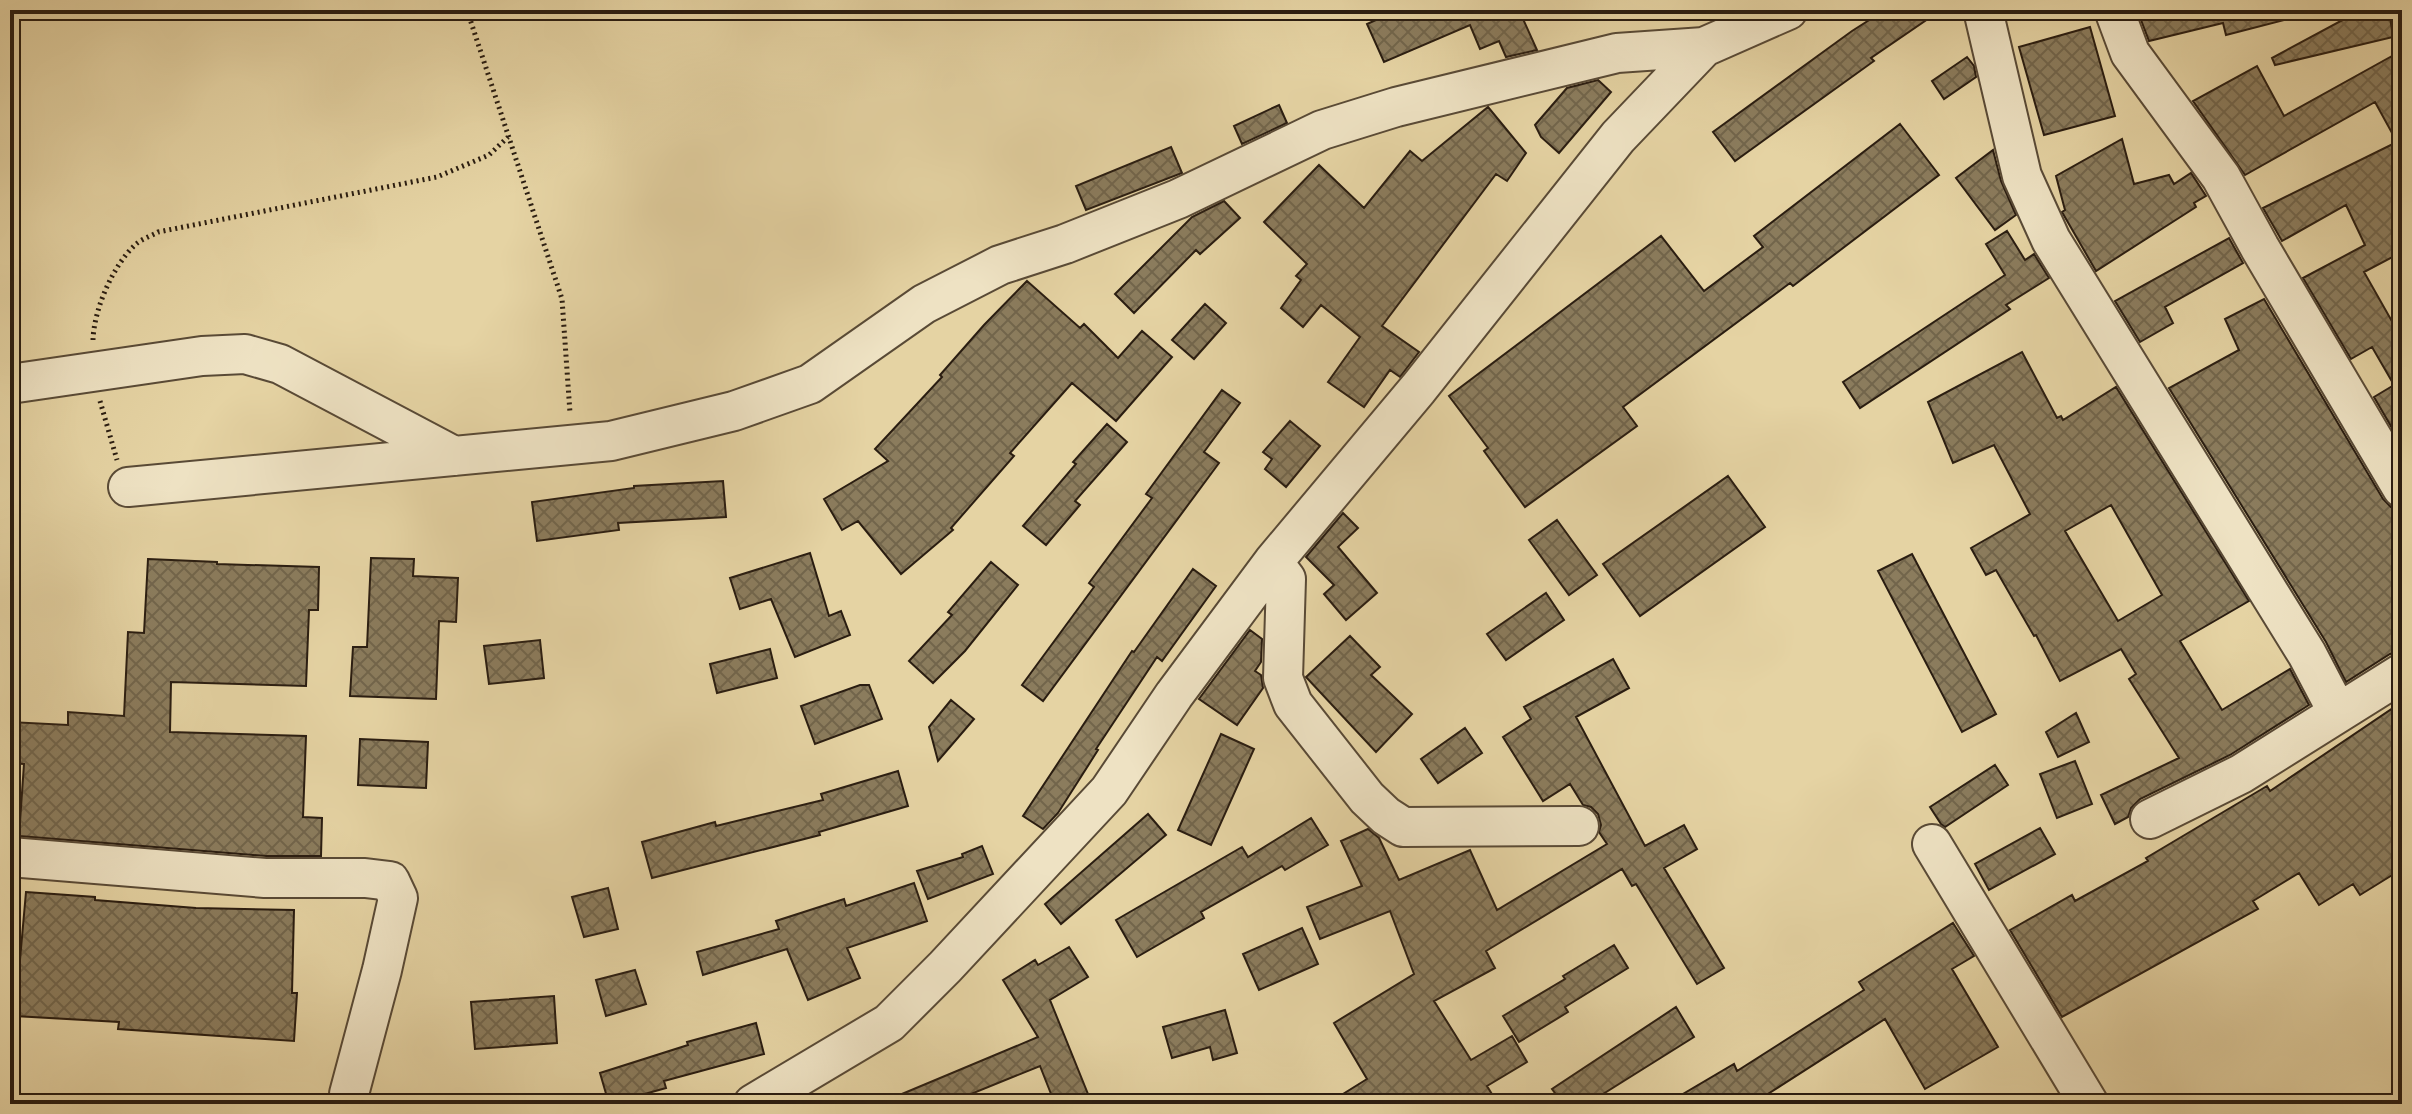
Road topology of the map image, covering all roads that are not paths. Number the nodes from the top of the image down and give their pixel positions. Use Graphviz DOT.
graph roads {
  1 [pos="1788,10"];
  2 [pos="1983,10"];
  3 [pos="2114,10"];
  4 [pos="1704,47"];
  5 [pos="10,384"];
  6 [pos="454,456"];
  7 [pos="128,487"];
  8 [pos="2402,488"];
  9 [pos="1273,562"];
  10 [pos="2402,673"];
  11 [pos="2338,713"];
  12 [pos="2150,819"];
  13 [pos="1579,826"];
  14 [pos="1932,844"];
  15 [pos="10,857"];
  16 [pos="349,1104"];
  17 [pos="753,1104"];
  18 [pos="2089,1104"];
  1 -- 4 [label="street"];
  2 -- 11 [label="street"];
  3 -- 8 [label="street"];
  4 -- 6 [label="street"];
  4 -- 9 [label="street"];
  5 -- 6 [label="street"];
  6 -- 7 [label="street"];
  9 -- 13 [label="street"];
  9 -- 17 [label="street"];
  10 -- 11 [label="street"];
  11 -- 12 [label="street"];
  14 -- 18 [label="street"];
  15 -- 16 [label="street"];
}
